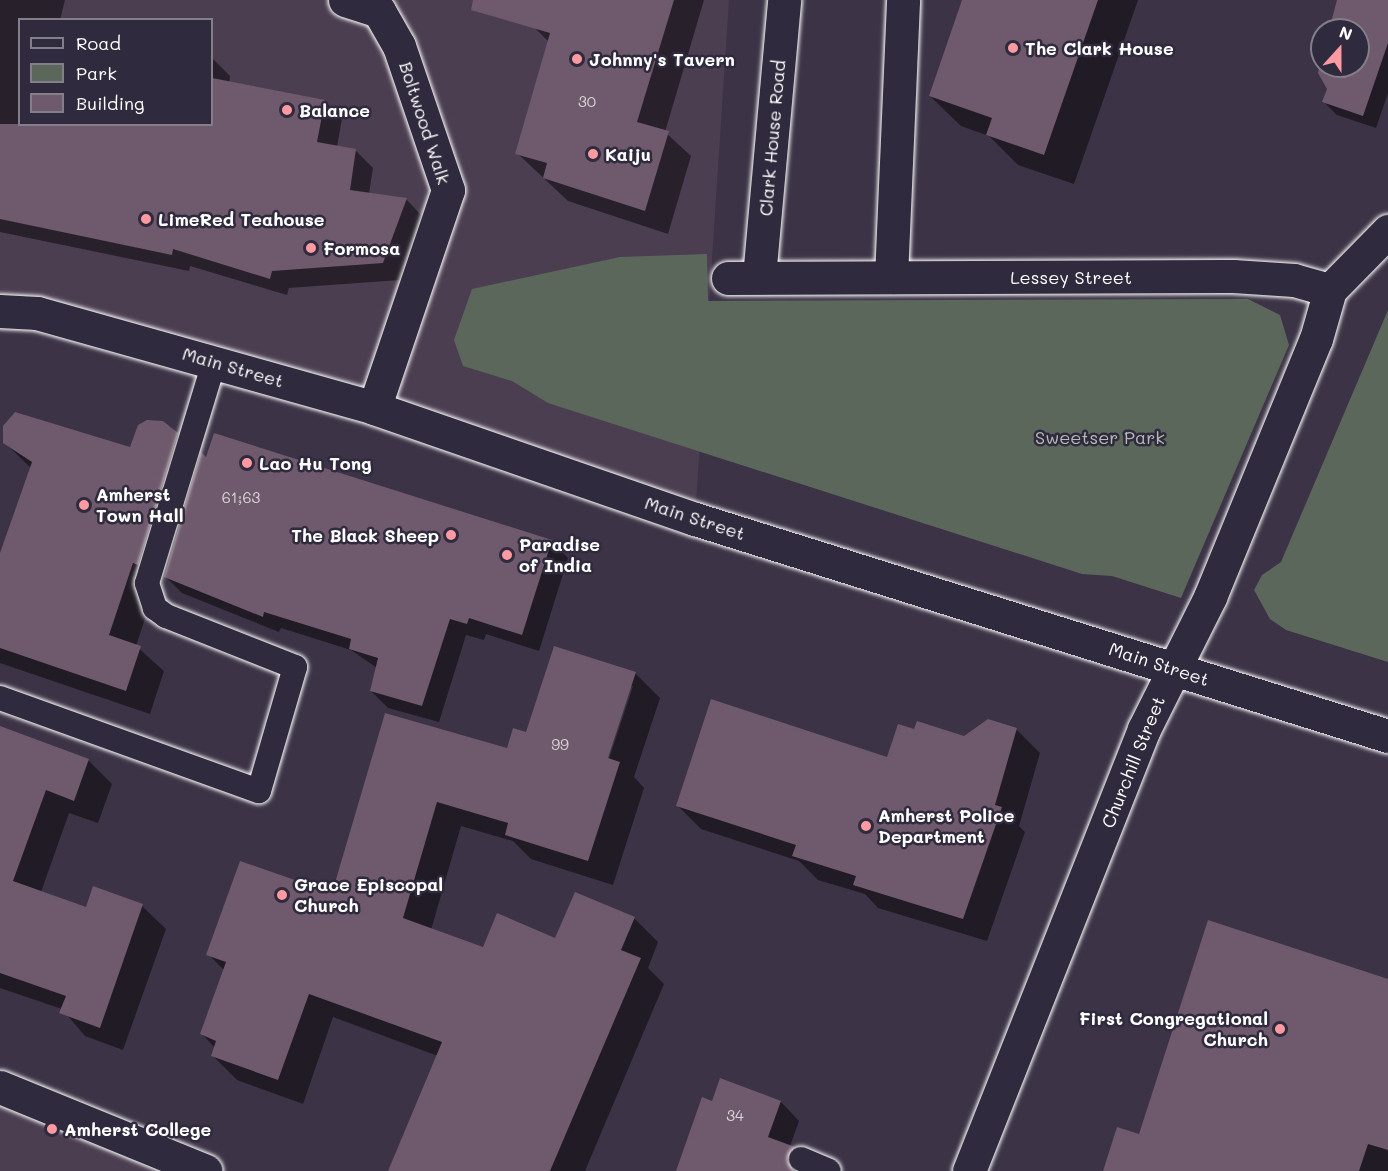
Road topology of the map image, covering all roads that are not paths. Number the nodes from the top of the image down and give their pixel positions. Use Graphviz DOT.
graph roads {
  1 [pos="345,0"];
  2 [pos="784,0"];
  3 [pos="903,0"];
  4 [pos="1388,231"];
  5 [pos="744,277"];
  6 [pos="891,277"];
  7 [pos="1330,290"];
  8 [pos="0,311"];
  9 [pos="214,362"];
  10 [pos="374,408"];
  11 [pos="1173,668"];
  12 [pos="0,698"];
  13 [pos="1388,736"];
  14 [pos="0,1087"];
  15 [pos="801,1159"];
  16 [pos="206,1171"];
  17 [pos="829,1171"];
  18 [pos="969,1171"];
  1 -- 10 [label="street, Boltwood Walk"];
  2 -- 5 [label="street, Clark House Road"];
  3 -- 6 [label="street"];
  4 -- 7 [label="street"];
  5 -- 6 [label="street, Lessey Street"];
  6 -- 7 [label="street, Lessey Street"];
  7 -- 11 [label="street, Churchill Street"];
  8 -- 9 [label="street, Main Street"];
  9 -- 10 [label="street, Main Street"];
  9 -- 12 [label="lane"];
  10 -- 11 [label="street, Main Street"];
  11 -- 13 [label="street, Main Street"];
  11 -- 18 [label="street, Churchill Street"];
  14 -- 16 [label="street"];
  15 -- 17 [label="lane"];
}
